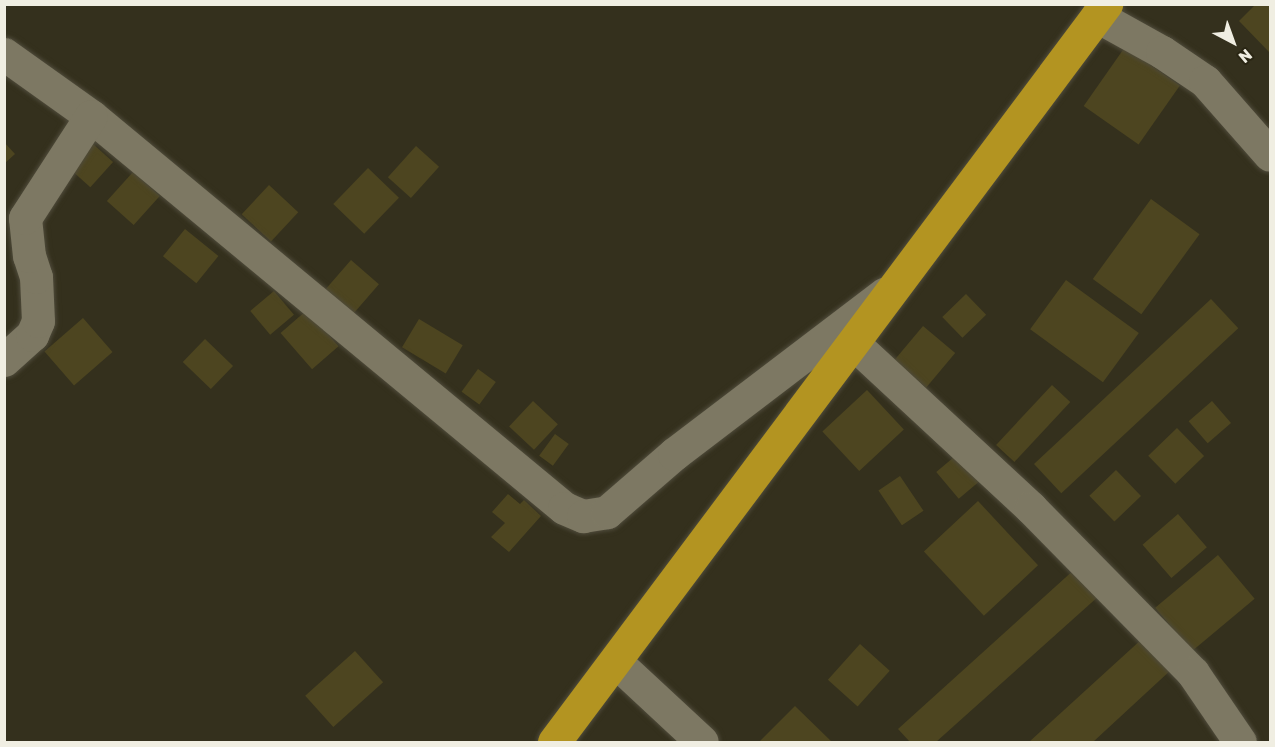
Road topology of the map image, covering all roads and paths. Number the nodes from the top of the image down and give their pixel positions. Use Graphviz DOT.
graph roads {
  1 [pos="1102,10"];
  2 [pos="4,54"];
  3 [pos="91,116"];
  4 [pos="1270,155"];
  5 [pos="896,285"];
  6 [pos="852,342"];
  7 [pos="4,360"];
  8 [pos="616,662"];
  9 [pos="554,742"];
  10 [pos="702,742"];
  11 [pos="1240,742"];
  1 -- 4 [label="street"];
  1 -- 5 [label="highway"];
  2 -- 3 [label="street"];
  3 -- 5 [label="street"];
  3 -- 7 [label="street"];
  5 -- 6 [label="highway"];
  6 -- 8 [label="highway"];
  6 -- 11 [label="street"];
  8 -- 9 [label="highway"];
  8 -- 10 [label="street"];
}
